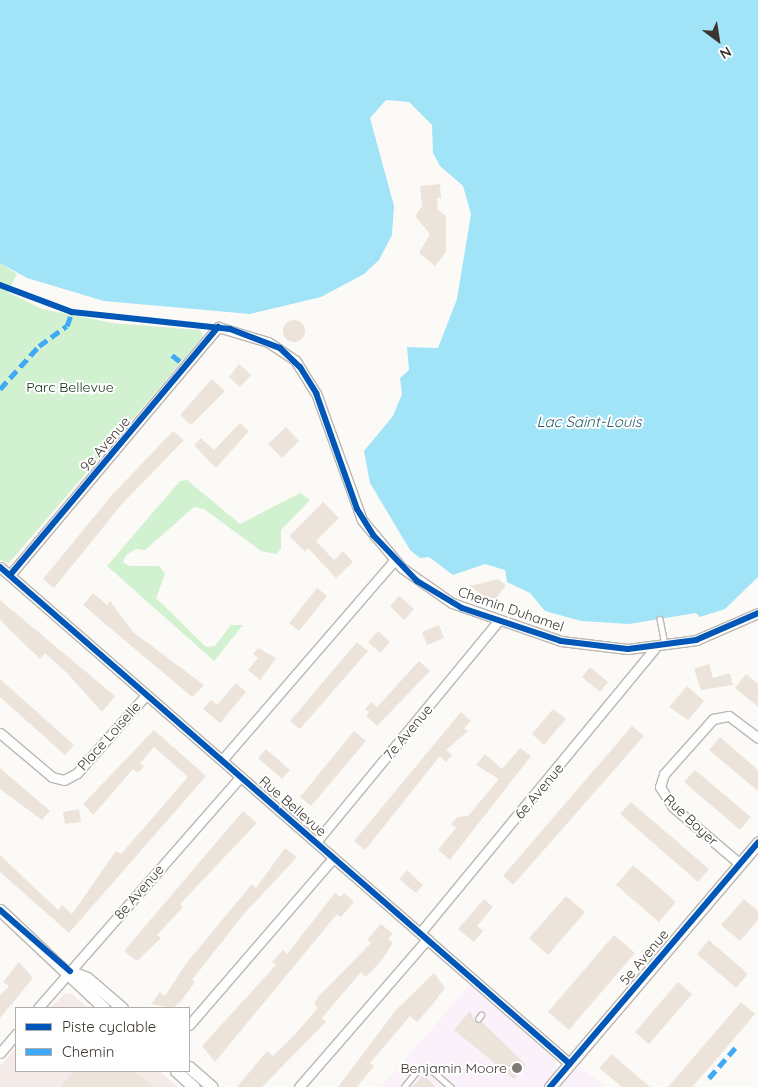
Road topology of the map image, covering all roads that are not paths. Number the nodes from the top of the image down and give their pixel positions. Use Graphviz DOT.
graph roads {
  1 [pos="218,327"];
  2 [pos="394,561"];
  3 [pos="0,567"];
  4 [pos="10,575"];
  5 [pos="758,613"];
  6 [pos="660,620"];
  7 [pos="498,621"];
  8 [pos="666,647"];
  9 [pos="654,649"];
  10 [pos="146,695"];
  11 [pos="0,732"];
  12 [pos="758,738"];
  13 [pos="222,760"];
  14 [pos="240,777"];
  15 [pos="316,842"];
  16 [pos="758,844"];
  17 [pos="333,858"];
  18 [pos="740,864"];
  19 [pos="0,910"];
  20 [pos="423,936"];
  21 [pos="70,971"];
  22 [pos="39,1007"];
  23 [pos="103,1007"];
  24 [pos="121,1007"];
  25 [pos="190,1024"];
  26 [pos="15,1035"];
  27 [pos="0,1053"];
  28 [pos="570,1064"];
  29 [pos="190,1068"];
  30 [pos="177,1072"];
  31 [pos="210,1086"];
  32 [pos="194,1087"];
  33 [pos="299,1087"];
  34 [pos="404,1087"];
  35 [pos="451,1087"];
  36 [pos="550,1087"];
  1 -- 2 [label="street, Chemin Duhamel"];
  1 -- 4 [label="street, 9e Avenue"];
  2 -- 7 [label="street, Chemin Duhamel"];
  2 -- 13 [label="street"];
  3 -- 4 [label="street, Rue Bellevue"];
  4 -- 10 [label="street, Rue Bellevue"];
  5 -- 8 [label="street, Chemin Duhamel"];
  6 -- 8 [label="lane"];
  7 -- 9 [label="street, Chemin Duhamel"];
  7 -- 15 [label="street, 7e Avenue"];
  8 -- 9 [label="street, Chemin Duhamel"];
  9 -- 20 [label="street, 6e Avenue"];
  10 -- 11 [label="street, Place Loiselle"];
  10 -- 13 [label="street, Rue Bellevue"];
  12 -- 18 [label="street, Rue Boyer"];
  13 -- 14 [label="street, Rue Bellevue"];
  14 -- 15 [label="street, Rue Bellevue"];
  14 -- 21 [label="street, 8e Avenue"];
  15 -- 17 [label="street, Rue Bellevue"];
  16 -- 18 [label="street, 5e Avenue"];
  17 -- 20 [label="street, Rue Bellevue"];
  17 -- 25 [label="street"];
  18 -- 28 [label="street, 5e Avenue"];
  19 -- 21 [label="street"];
  20 -- 28 [label="street, Rue Bellevue"];
  20 -- 33 [label="street, 6e Avenue"];
  21 -- 22 [label="street, 8e Avenue"];
  21 -- 23 [label="street"];
  21 -- 24 [label="street"];
  26 -- 27 [label="street"];
  28 -- 36 [label="street, 5e Avenue"];
  29 -- 31 [label="street"];
  30 -- 32 [label="street"];
  34 -- 35 [label="lane"];
}
